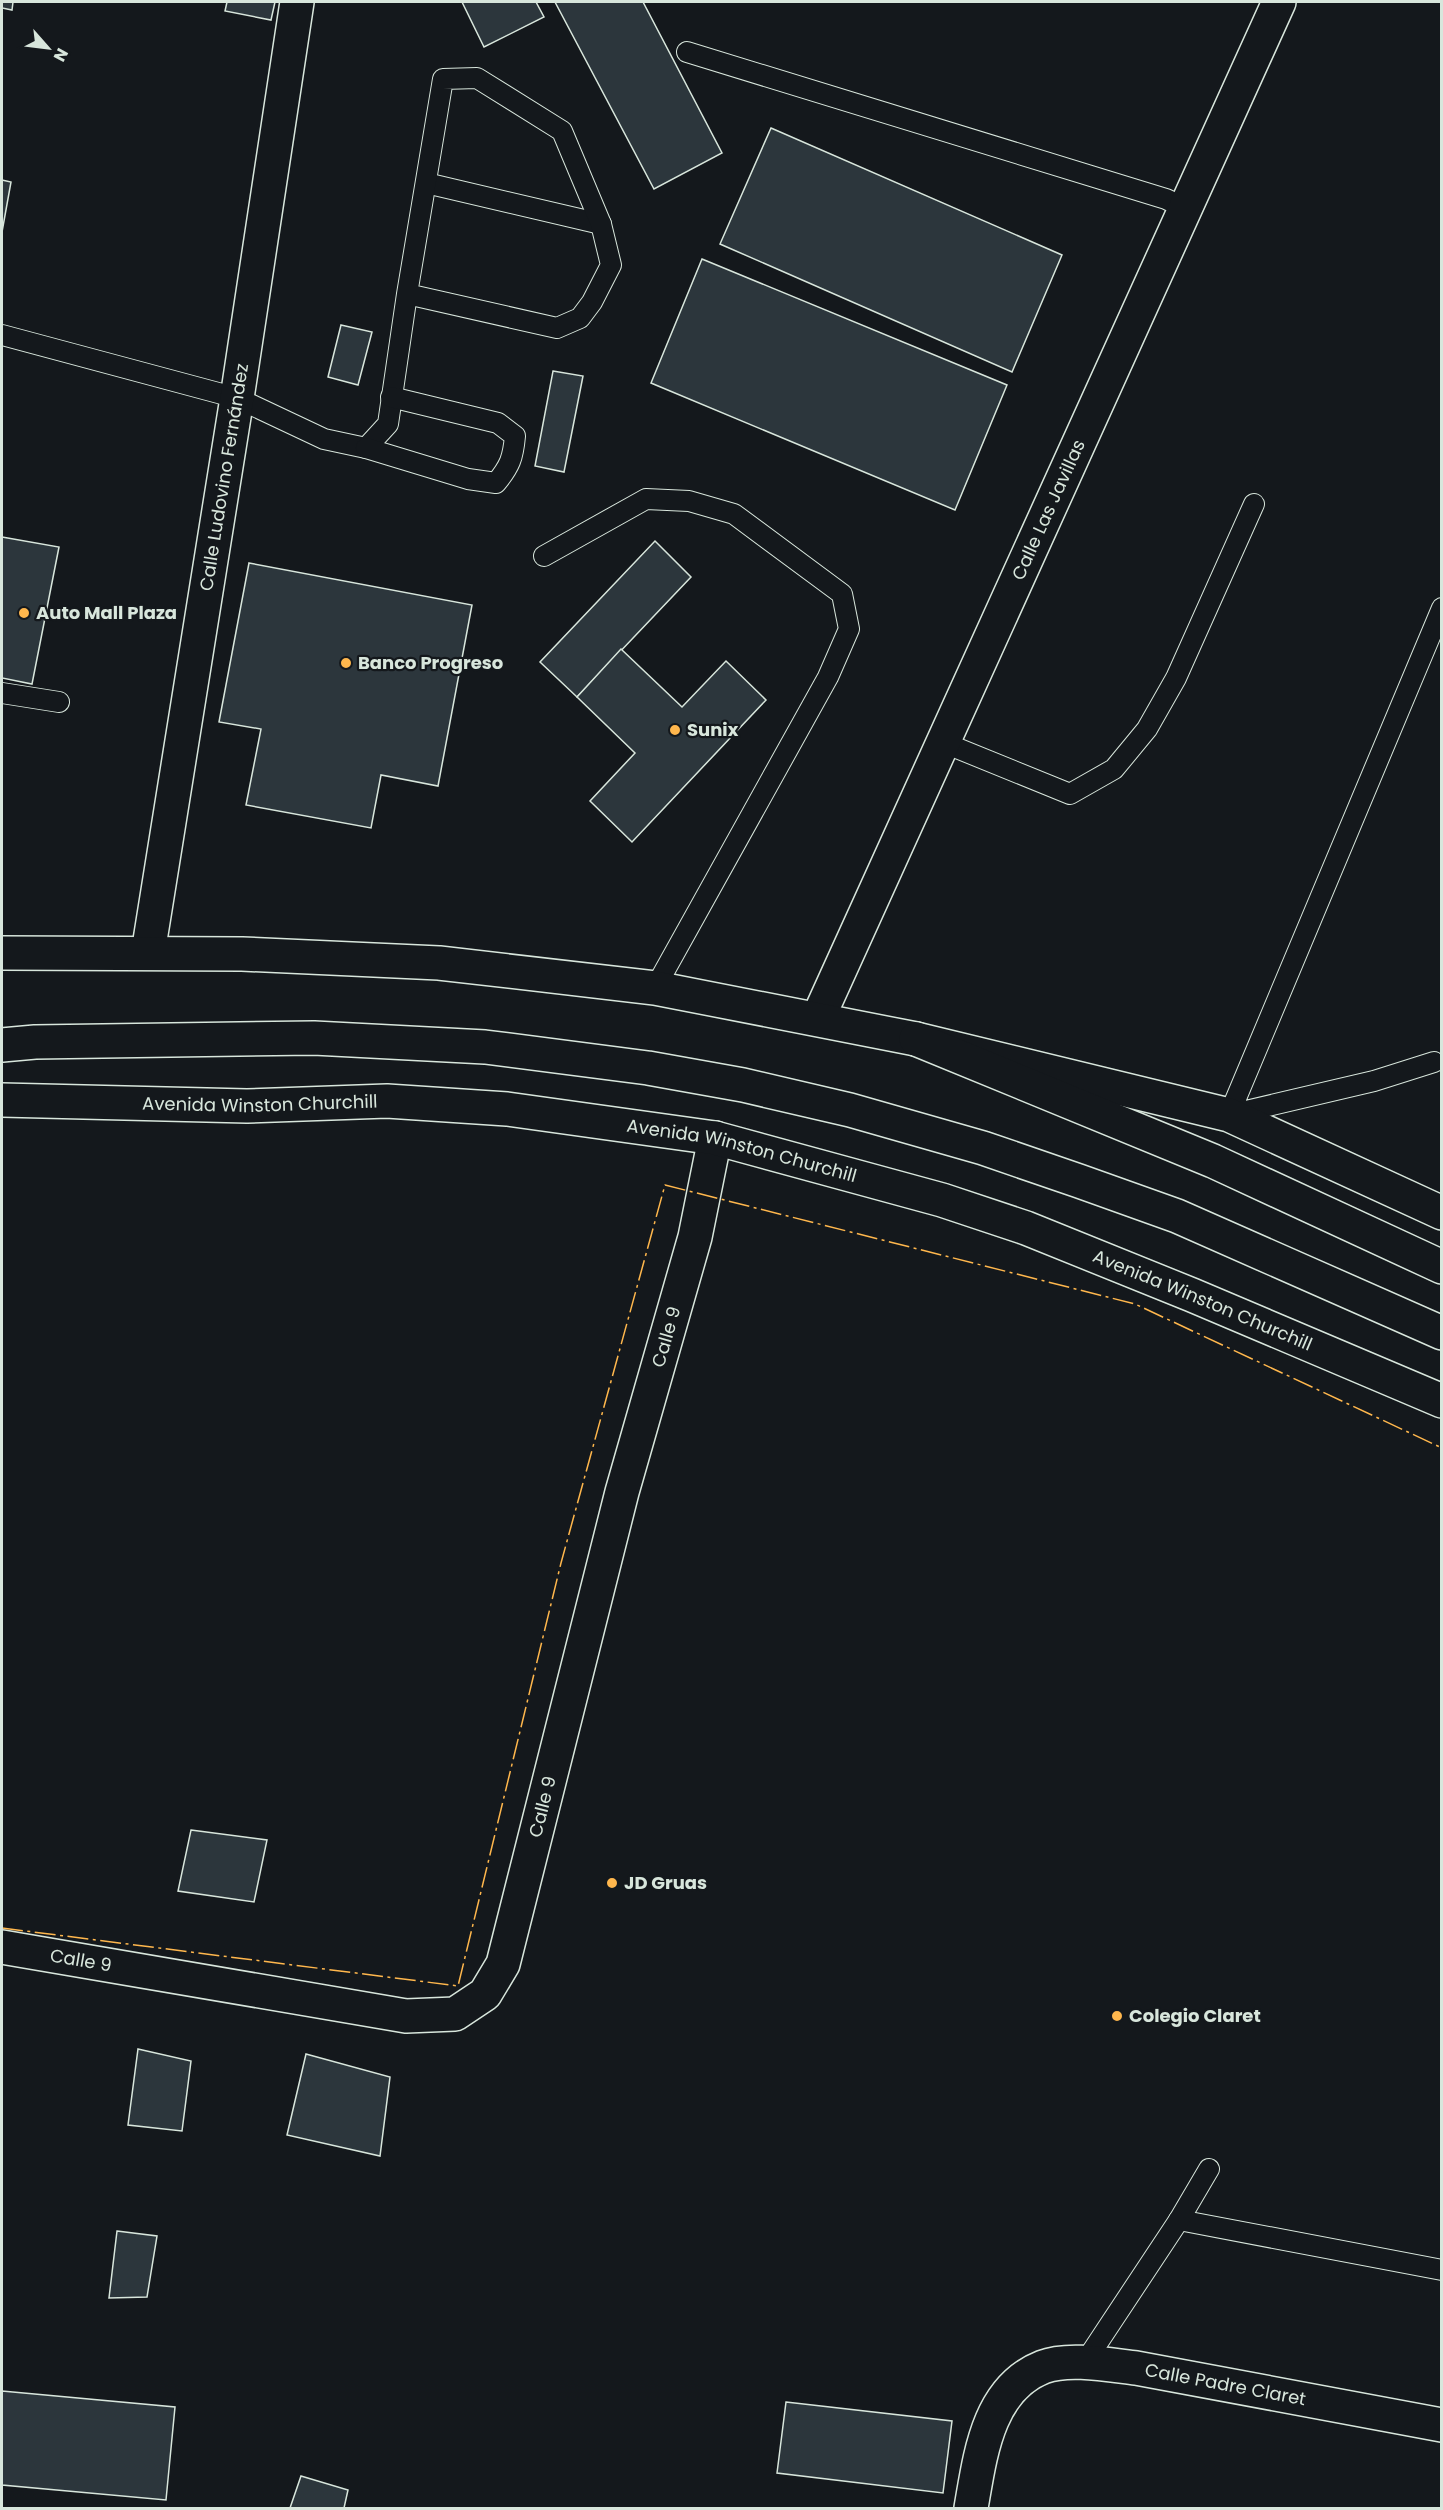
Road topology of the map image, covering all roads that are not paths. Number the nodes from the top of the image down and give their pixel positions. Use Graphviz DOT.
graph roads {
  1 [pos="297,2"];
  2 [pos="1279,2"];
  3 [pos="687,52"];
  4 [pos="426,183"];
  5 [pos="1185,208"];
  6 [pos="601,224"];
  7 [pos="407,294"];
  8 [pos="2,335"];
  9 [pos="390,397"];
  10 [pos="237,398"];
  11 [pos="366,448"];
  12 [pos="1254,504"];
  13 [pos="544,556"];
  14 [pos="1442,608"];
  15 [pos="2,693"];
  16 [pos="59,702"];
  17 [pos="942,742"];
  18 [pos="2,953"];
  19 [pos="148,954"];
  20 [pos="655,988"];
  21 [pos="818,1018"];
  22 [pos="916,1039"];
  23 [pos="2,1045"];
  24 [pos="1434,1062"];
  25 [pos="2,1100"];
  26 [pos="1229,1115"];
  27 [pos="715,1138"];
  28 [pos="1442,1213"];
  29 [pos="1442,1268"];
  30 [pos="1442,1333"];
  31 [pos="1442,1401"];
  32 [pos="2,1947"];
  33 [pos="1209,2169"];
  34 [pos="1179,2220"];
  35 [pos="1442,2270"];
  36 [pos="1085,2362"];
  37 [pos="1442,2425"];
  38 [pos="971,2508"];
  1 -- 10 [label="main road, Calle Ludovino Fernández"];
  2 -- 5 [label="main road, Calle Las Javillas"];
  3 -- 5 [label="lane"];
  4 -- 6 [label="lane"];
  4 -- 6 [label="lane"];
  4 -- 7 [label="lane"];
  5 -- 17 [label="main road, Calle Las Javillas"];
  6 -- 7 [label="lane"];
  7 -- 9 [label="lane"];
  8 -- 10 [label="lane"];
  9 -- 11 [label="lane"];
  9 -- 11 [label="lane"];
  10 -- 11 [label="lane"];
  10 -- 19 [label="main road, Calle Ludovino Fernández"];
  12 -- 17 [label="lane"];
  13 -- 20 [label="lane"];
  14 -- 26 [label="lane"];
  15 -- 16 [label="lane"];
  17 -- 21 [label="main road, Calle Las Javillas"];
  18 -- 19 [label="main road"];
  19 -- 20 [label="main road"];
  20 -- 21 [label="main road"];
  21 -- 22 [label="main road"];
  22 -- 26 [label="main road"];
  22 -- 29 [label="main road"];
  23 -- 30 [label="main road"];
  24 -- 26 [label="lane"];
  25 -- 27 [label="main road, Avenida Winston Churchill"];
  26 -- 28 [label="main road"];
  27 -- 31 [label="main road, Avenida Winston Churchill"];
  27 -- 32 [label="main road, Calle 9"];
  33 -- 34 [label="lane"];
  34 -- 35 [label="lane"];
  34 -- 36 [label="lane"];
  36 -- 37 [label="main road, Calle Padre Claret"];
  36 -- 38 [label="main road, Calle Padre Claret"];
}
